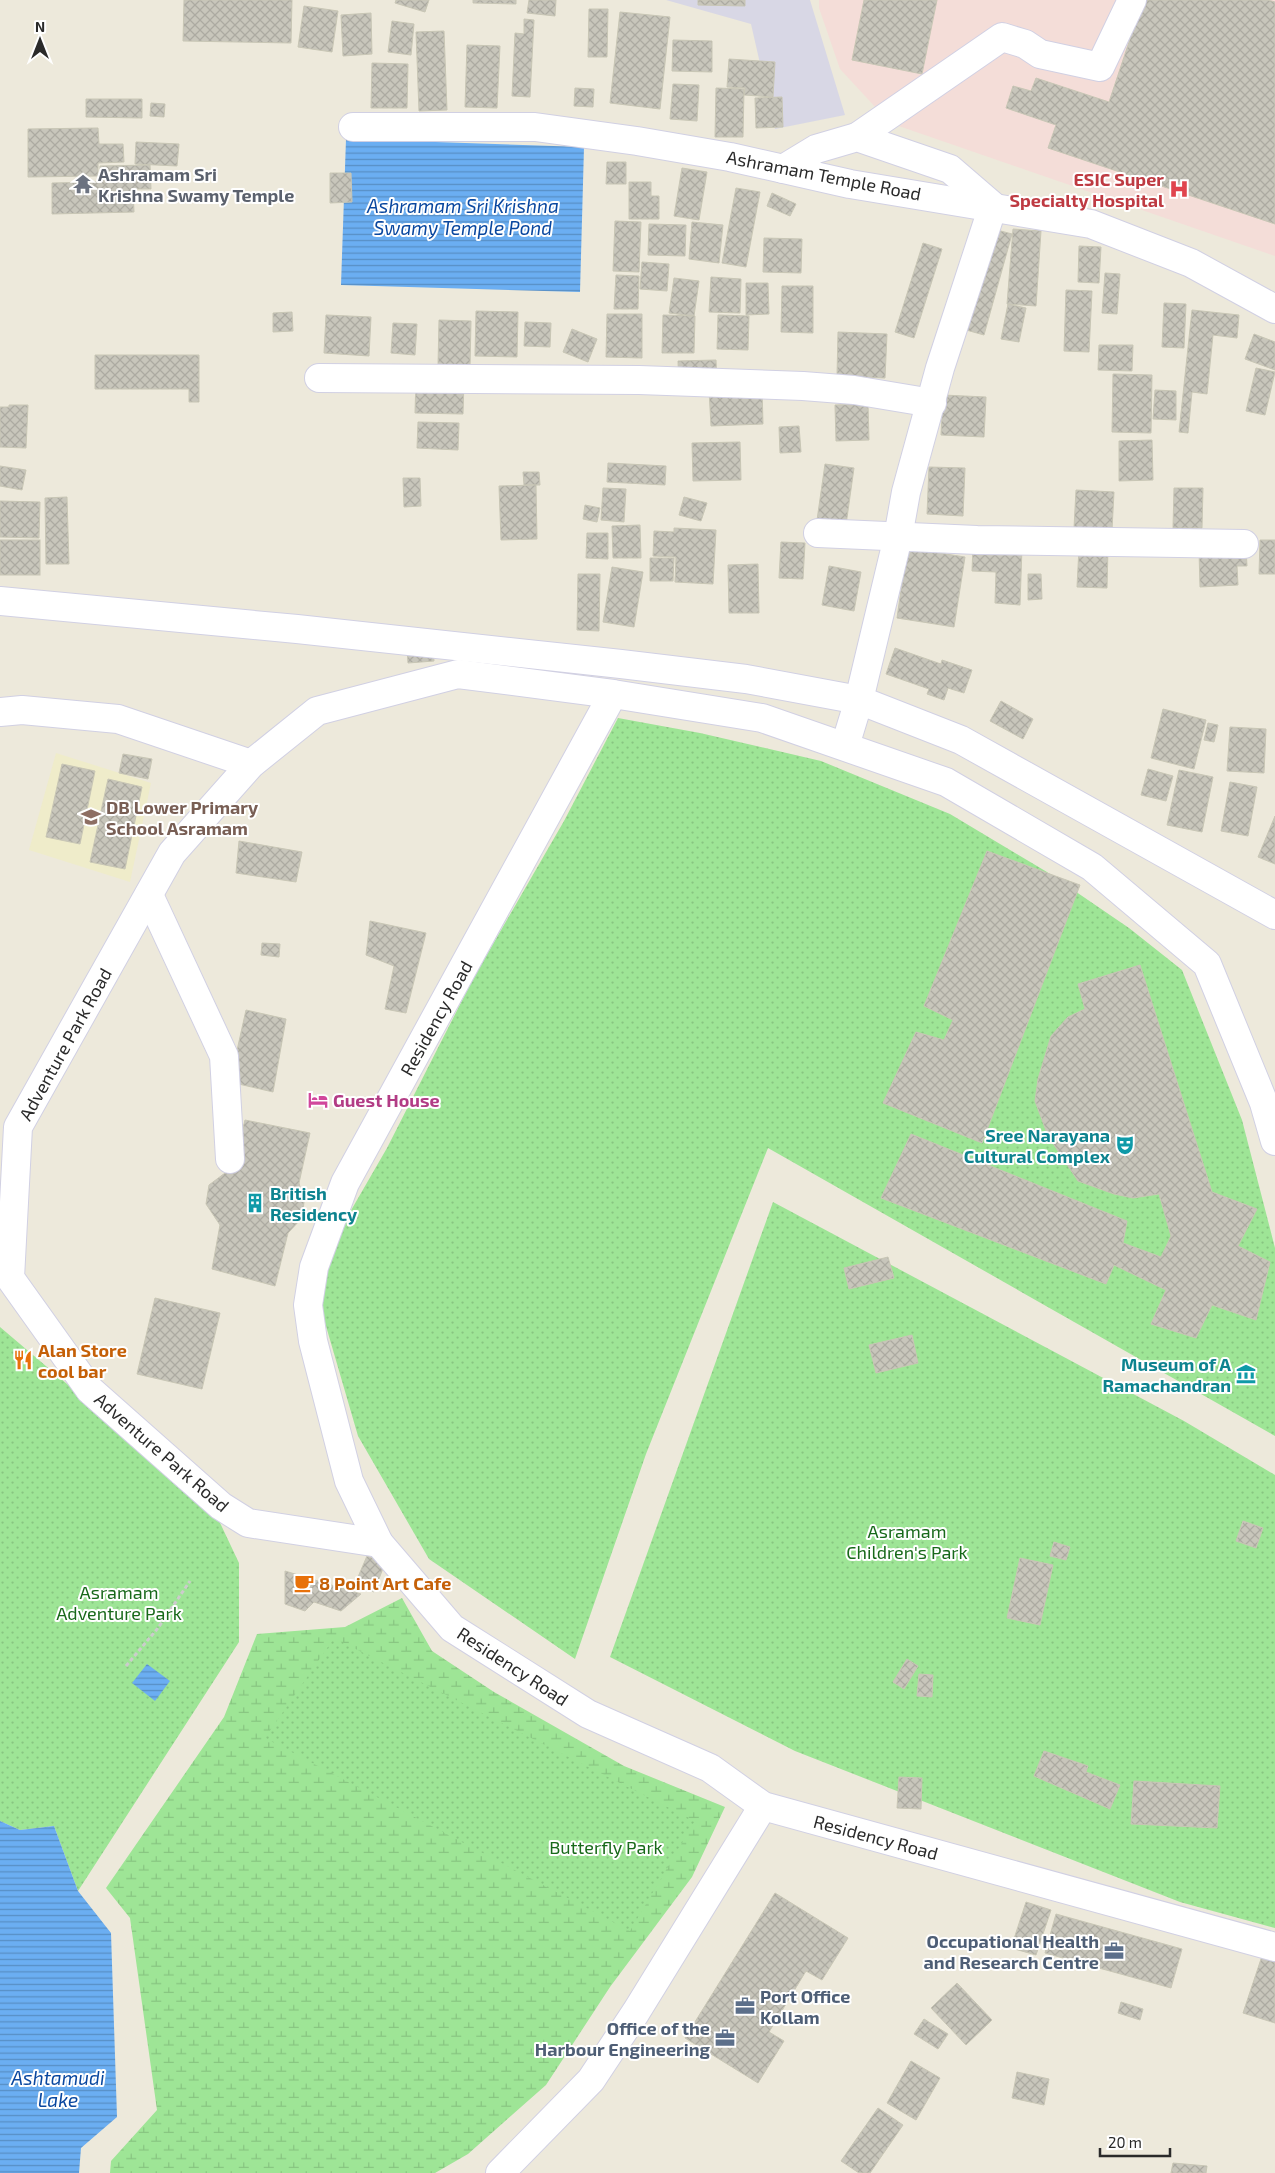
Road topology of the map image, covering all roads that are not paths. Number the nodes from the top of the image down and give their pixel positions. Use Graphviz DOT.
graph roads {
  1 [pos="1132,0"];
  2 [pos="353,128"];
  3 [pos="868,141"];
  4 [pos="783,169"];
  5 [pos="880,189"];
  6 [pos="993,206"];
  7 [pos="1275,309"];
  8 [pos="318,378"];
  9 [pos="932,403"];
  10 [pos="818,533"];
  11 [pos="898,537"];
  12 [pos="1244,544"];
  13 [pos="0,601"];
  14 [pos="612,694"];
  15 [pos="860,700"];
  16 [pos="0,712"];
  17 [pos="845,746"];
  18 [pos="251,764"];
  19 [pos="149,895"];
  20 [pos="1275,915"];
  21 [pos="1275,1141"];
  22 [pos="230,1159"];
  23 [pos="379,1543"];
  24 [pos="763,1806"];
  25 [pos="1275,1946"];
  26 [pos="500,2173"];
  1 -- 3 [label="street"];
  2 -- 4 [label="street, Ashramam Temple Road"];
  3 -- 4 [label="street"];
  3 -- 5 [label="street"];
  3 -- 6 [label="street"];
  4 -- 5 [label="street, Ashramam Temple Road"];
  5 -- 6 [label="street, Ashramam Temple Road"];
  6 -- 7 [label="street, Ashramam Temple Road"];
  6 -- 9 [label="street"];
  8 -- 9 [label="street"];
  9 -- 11 [label="street"];
  10 -- 11 [label="street"];
  11 -- 12 [label="street"];
  11 -- 15 [label="street"];
  13 -- 15 [label="street"];
  14 -- 17 [label="street, Adventure Park Road"];
  14 -- 18 [label="street, Adventure Park Road"];
  14 -- 23 [label="street, Residency Road"];
  15 -- 17 [label="street"];
  15 -- 20 [label="street"];
  16 -- 18 [label="street"];
  17 -- 21 [label="street, Adventure Park Road"];
  18 -- 19 [label="street, Adventure Park Road"];
  19 -- 22 [label="street"];
  19 -- 23 [label="street, Adventure Park Road"];
  23 -- 24 [label="street, Residency Road"];
  24 -- 25 [label="street, Residency Road"];
  24 -- 26 [label="street"];
}
